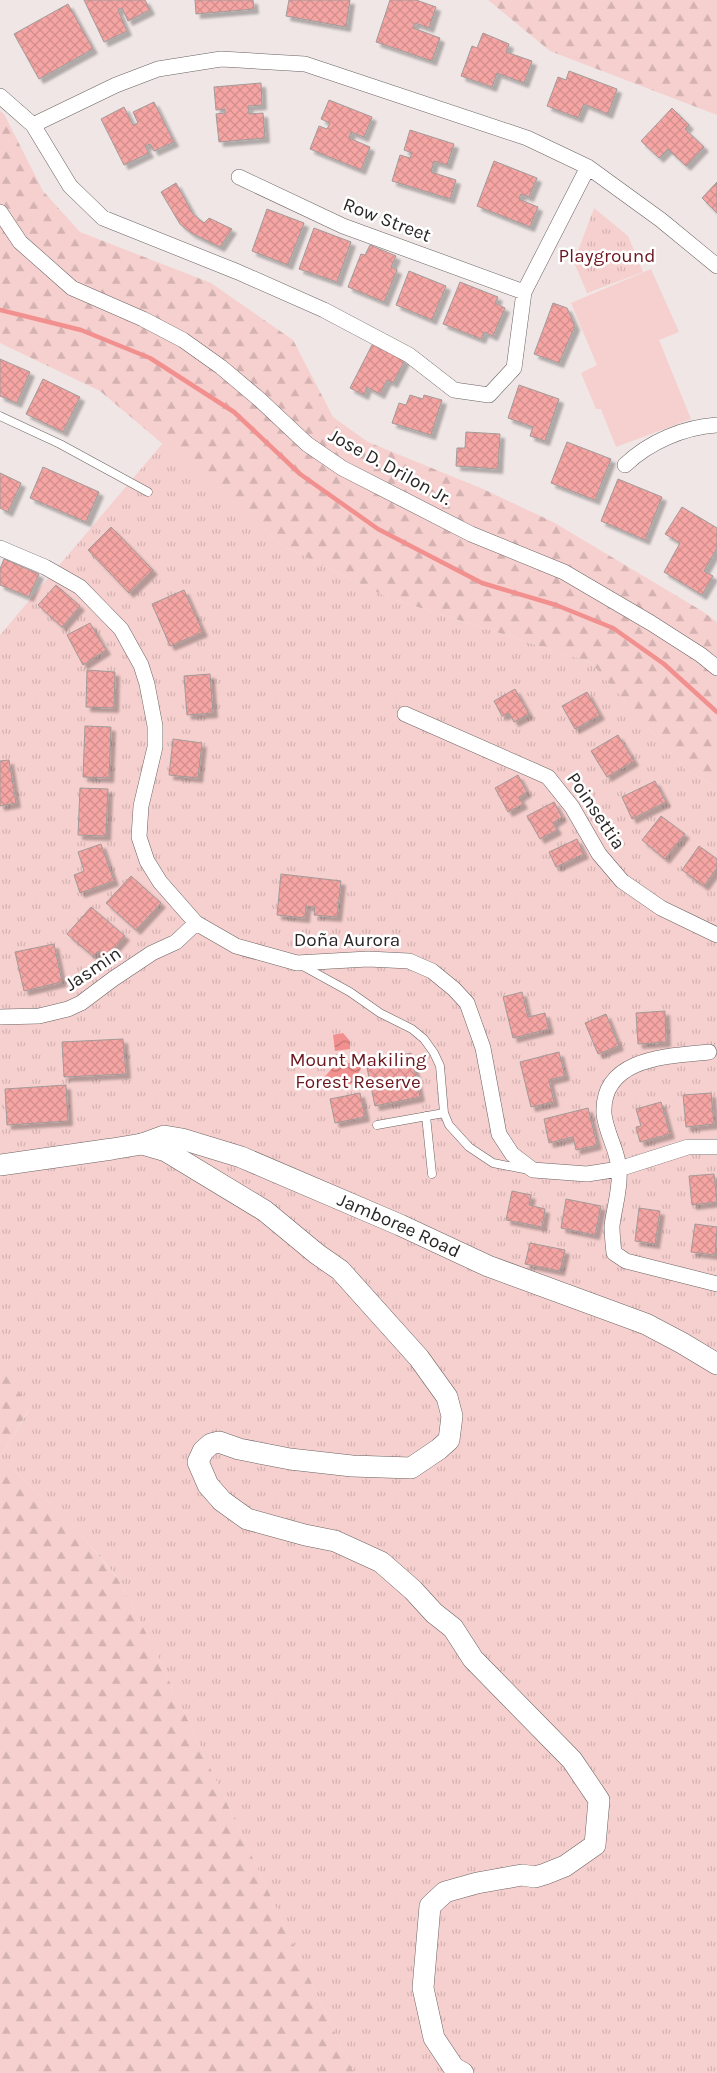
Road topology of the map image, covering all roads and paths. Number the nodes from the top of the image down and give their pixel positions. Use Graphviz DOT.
graph roads {
  1 [pos="0,96"];
  2 [pos="33,124"];
  3 [pos="588,167"];
  4 [pos="239,177"];
  5 [pos="0,212"];
  6 [pos="717,266"];
  7 [pos="524,292"];
  8 [pos="0,416"];
  9 [pos="717,425"];
  10 [pos="625,465"];
  11 [pos="148,492"];
  12 [pos="0,548"];
  13 [pos="717,668"];
  14 [pos="405,714"];
  15 [pos="196,923"];
  16 [pos="717,935"];
  17 [pos="297,963"];
  18 [pos="0,1017"];
  19 [pos="709,1052"];
  20 [pos="444,1113"];
  21 [pos="426,1116"];
  22 [pos="377,1125"];
  23 [pos="142,1144"];
  24 [pos="717,1146"];
  25 [pos="0,1165"];
  26 [pos="619,1169"];
  27 [pos="533,1170"];
  28 [pos="432,1174"];
  29 [pos="717,1284"];
  30 [pos="717,1364"];
  31 [pos="463,2073"];
  1 -- 2 [label="street"];
  2 -- 3 [label="street"];
  2 -- 7 [label="street"];
  3 -- 6 [label="street"];
  3 -- 7 [label="street"];
  4 -- 7 [label="street, Row Street"];
  5 -- 13 [label="street, Jose D. Drilon Jr."];
  8 -- 11 [label="lane"];
  9 -- 10 [label="street"];
  12 -- 15 [label="street, Doña Aurora"];
  14 -- 16 [label="street, Poinsettia"];
  15 -- 17 [label="street, Doña Aurora"];
  15 -- 18 [label="street, Jasmin"];
  17 -- 20 [label="lane"];
  17 -- 27 [label="street, Doña Aurora"];
  19 -- 26 [label="street"];
  20 -- 21 [label="lane"];
  20 -- 27 [label="lane"];
  21 -- 22 [label="lane"];
  21 -- 28 [label="lane"];
  23 -- 25 [label="street, Jamboree Road"];
  23 -- 30 [label="street, Jamboree Road"];
  23 -- 31 [label="street"];
  24 -- 26 [label="street"];
  26 -- 27 [label="street"];
  26 -- 29 [label="street"];
}
